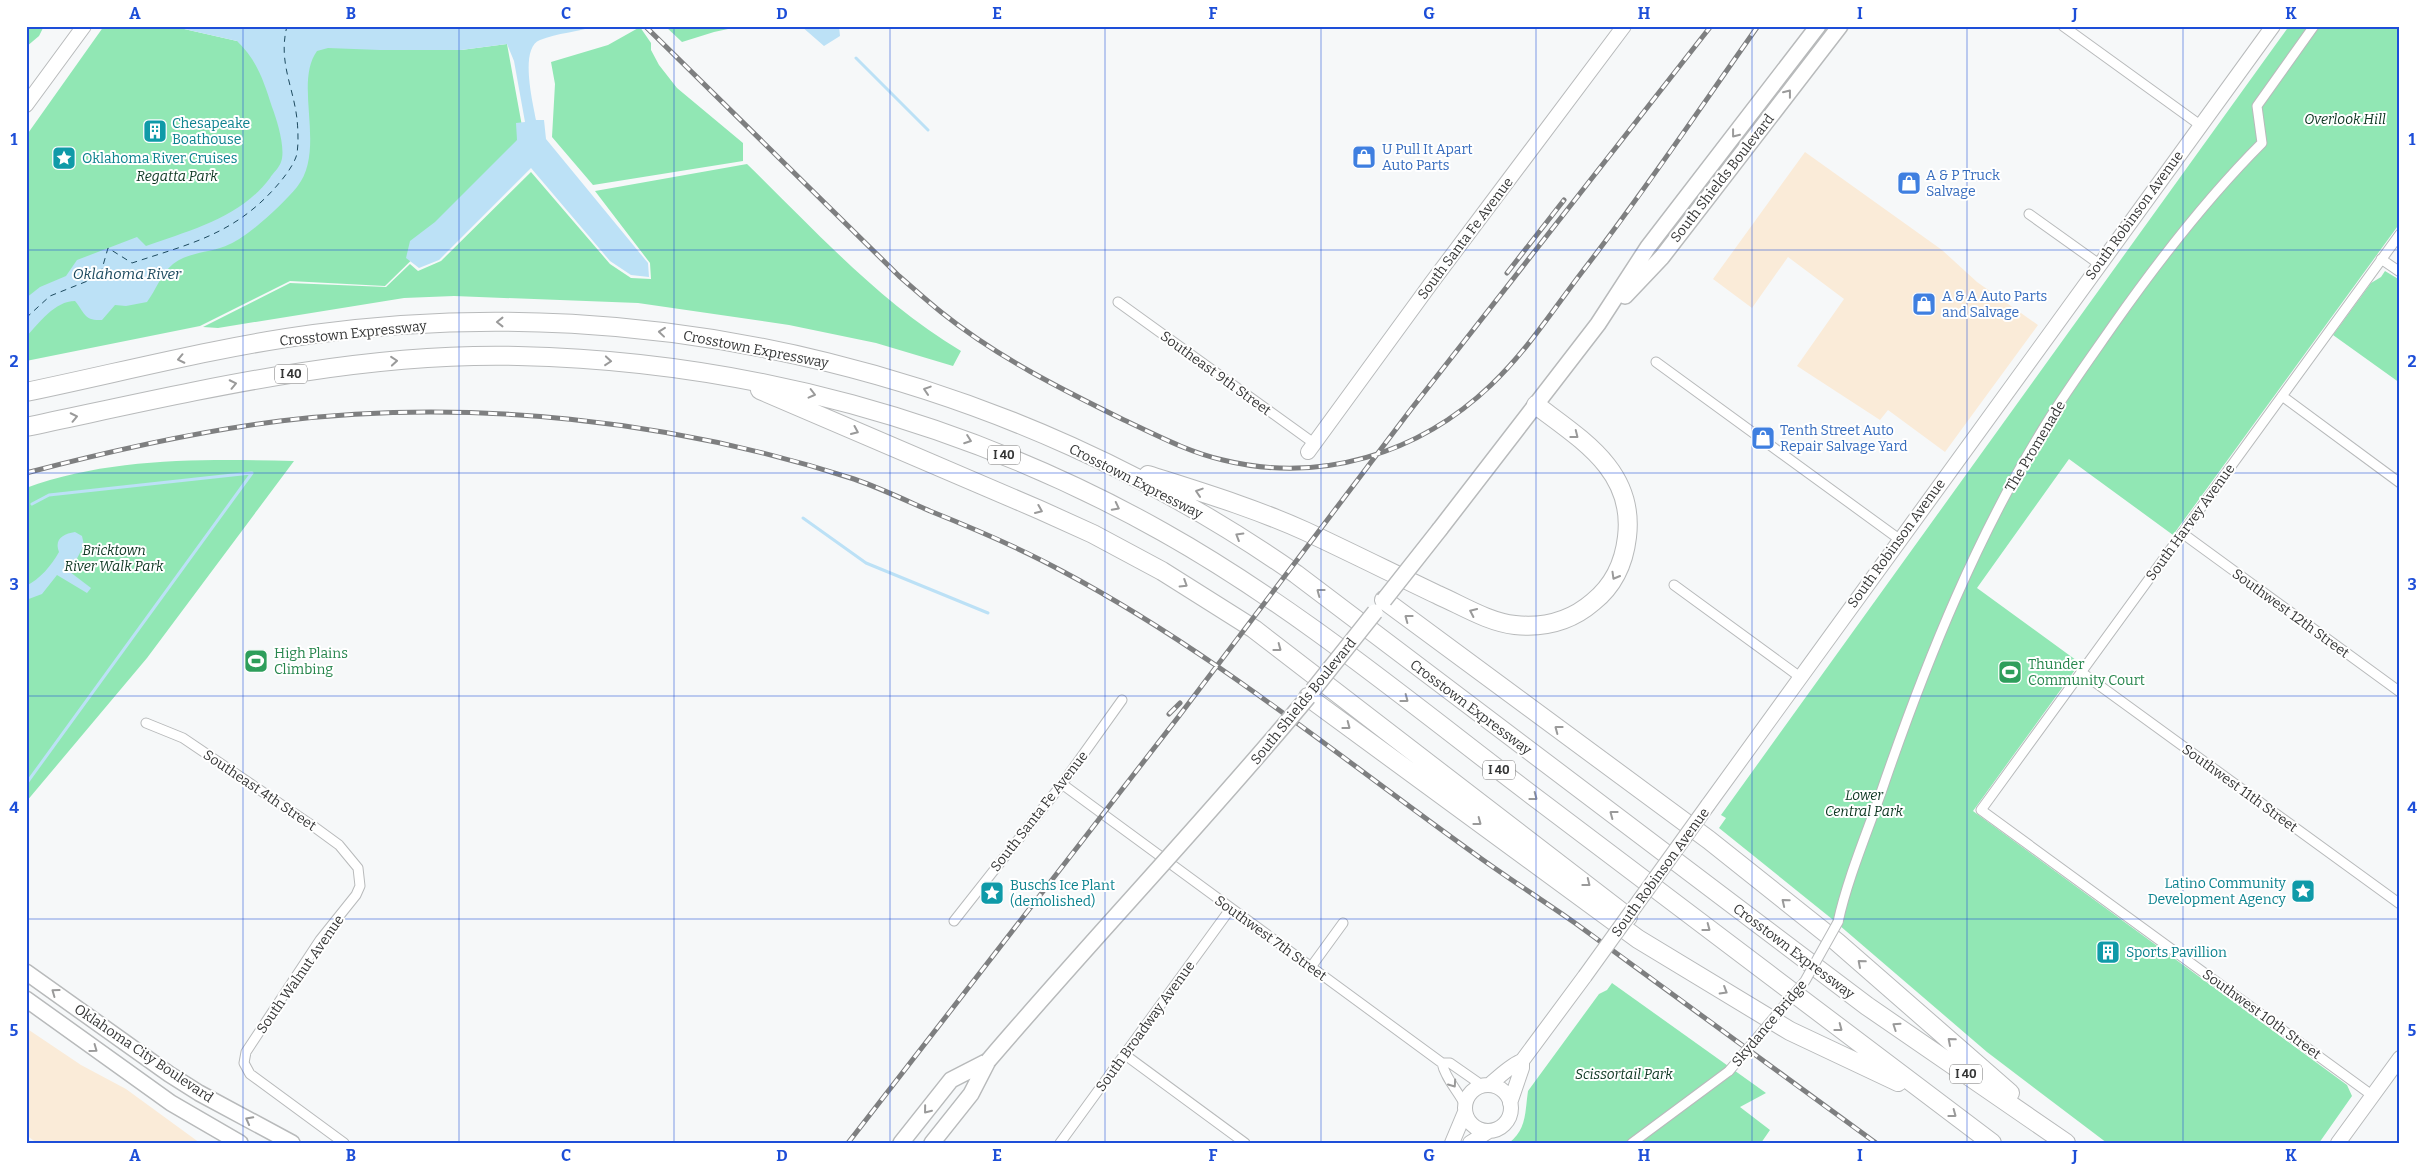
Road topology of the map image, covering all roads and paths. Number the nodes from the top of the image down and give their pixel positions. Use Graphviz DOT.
graph roads {
  1 [pos="84,26"];
  2 [pos="1624,26"];
  3 [pos="1818,26"];
  4 [pos="1840,26"];
  5 [pos="2063,26"];
  6 [pos="2273,26"];
  7 [pos="2314,26"];
  8 [pos="26,105"];
  9 [pos="2200,125"];
  10 [pos="2029,214"];
  11 [pos="2400,234"];
  12 [pos="2381,259"];
  13 [pos="2099,264"];
  14 [pos="2400,272"];
  15 [pos="1118,302"];
  16 [pos="1598,324"];
  17 [pos="1656,362"];
  18 [pos="730,376"];
  19 [pos="26,392"];
  20 [pos="2282,396"];
  21 [pos="1536,405"];
  22 [pos="26,427"];
  23 [pos="1311,448"];
  24 [pos="1089,455"];
  25 [pos="2400,483"];
  26 [pos="2182,533"];
  27 [pos="1899,539"];
  28 [pos="1674,585"];
  29 [pos="1384,600"];
  30 [pos="2081,672"];
  31 [pos="1800,677"];
  32 [pos="2400,692"];
  33 [pos="1311,694"];
  34 [pos="1122,700"];
  35 [pos="146,723"];
  36 [pos="1062,784"];
  37 [pos="1981,810"];
  38 [pos="359,874"];
  39 [pos="2400,904"];
  40 [pos="1231,908"];
  41 [pos="1628,917"];
  42 [pos="954,920"];
  43 [pos="1838,922"];
  44 [pos="1343,923"];
  45 [pos="1311,967"];
  46 [pos="26,972"];
  47 [pos="26,999"];
  48 [pos="1124,1054"];
  49 [pos="2400,1058"];
  50 [pos="988,1061"];
  51 [pos="1522,1061"];
  52 [pos="1442,1063"];
  53 [pos="1486,1085"];
  54 [pos="2373,1096"];
  55 [pos="1932,1098"];
  56 [pos="1510,1102"];
  57 [pos="1465,1108"];
  58 [pos="1489,1131"];
  59 [pos="939,1140"];
  60 [pos="902,1141"];
  61 [pos="2342,1141"];
  62 [pos="240,1143"];
  63 [pos="292,1143"];
  64 [pos="344,1143"];
  65 [pos="1060,1143"];
  66 [pos="1245,1143"];
  67 [pos="1452,1143"];
  68 [pos="1470,1143"];
  69 [pos="1632,1143"];
  70 [pos="1992,1143"];
  71 [pos="2067,1143"];
  1 -- 8 [label="main road"];
  2 -- 23 [label="main road, South Santa Fe Avenue"];
  3 -- 16 [label="main road, South Shields Boulevard, one-way"];
  16 -- 4 [label="main road, South Shields Boulevard, one-way"];
  5 -- 9 [label="street"];
  6 -- 9 [label="main road, South Robinson Avenue"];
  7 -- 43 [label="street, The Promenade"];
  9 -- 13 [label="main road, South Robinson Avenue"];
  10 -- 13 [label="street"];
  11 -- 12 [label="street, South Harvey Avenue"];
  12 -- 14 [label="street"];
  12 -- 20 [label="street, South Harvey Avenue"];
  13 -- 27 [label="main road, South Robinson Avenue"];
  15 -- 23 [label="street, Southeast 9th Street"];
  16 -- 21 [label="main road, South Shields Boulevard"];
  17 -- 27 [label="street"];
  22 -- 18 [label="highway, I 40, one-way"];
  18 -- 41 [label="highway, one-way"];
  18 -- 55 [label="highway, I 40, one-way"];
  24 -- 19 [label="highway, Crosstown Expressway / I 40, one-way"];
  20 -- 25 [label="street"];
  20 -- 26 [label="street, South Harvey Avenue"];
  21 -- 24 [label="highway, one-way"];
  21 -- 29 [label="main road, South Shields Boulevard, bridge"];
  71 -- 24 [label="highway, Crosstown Expressway / I 40, one-way"];
  26 -- 30 [label="street, South Harvey Avenue"];
  26 -- 32 [label="street, Southwest 12th Street"];
  27 -- 31 [label="main road, South Robinson Avenue"];
  28 -- 31 [label="street"];
  29 -- 33 [label="main road, South Shields Boulevard, bridge"];
  71 -- 29 [label="highway, one-way"];
  30 -- 37 [label="street, South Harvey Avenue"];
  30 -- 39 [label="street, Southwest 11th Street"];
  31 -- 41 [label="main road, South Robinson Avenue, bridge"];
  33 -- 50 [label="main road, South Shields Boulevard, bridge"];
  33 -- 55 [label="highway, one-way"];
  34 -- 36 [label="street, South Santa Fe Avenue"];
  35 -- 38 [label="street, Southeast 4th Street"];
  36 -- 40 [label="street, Southwest 7th Street"];
  36 -- 42 [label="street, South Santa Fe Avenue"];
  37 -- 54 [label="street, Southwest 10th Street"];
  38 -- 64 [label="street, South Walnut Avenue"];
  40 -- 45 [label="street, Southwest 7th Street"];
  40 -- 48 [label="street, South Broadway Avenue"];
  41 -- 51 [label="main road, South Robinson Avenue, bridge"];
  43 -- 69 [label="street, Skydance Bridge, bridge"];
  44 -- 45 [label="street"];
  45 -- 52 [label="street, Southwest 7th Street"];
  63 -- 46 [label="main road, Oklahoma City Boulevard, one-way"];
  47 -- 62 [label="main road, Oklahoma City Boulevard, one-way"];
  48 -- 65 [label="street, South Broadway Avenue"];
  48 -- 66 [label="street"];
  49 -- 54 [label="main road"];
  50 -- 59 [label="main road, South Shields Boulevard"];
  50 -- 60 [label="main road, South Shields Boulevard, one-way"];
  51 -- 53 [label="main road, South Robinson Avenue"];
  51 -- 56 [label="main road, South Robinson Avenue"];
  52 -- 53 [label="street"];
  52 -- 57 [label="street, Southwest 7th Street, one-way"];
  53 -- 56 [label="main road"];
  53 -- 57 [label="main road"];
  54 -- 61 [label="main road"];
  55 -- 70 [label="highway, I 40, one-way"];
  56 -- 58 [label="main road"];
  57 -- 58 [label="main road"];
  57 -- 67 [label="main road"];
  58 -- 68 [label="main road"];
  59 -- 60 [label="main road"];
}
